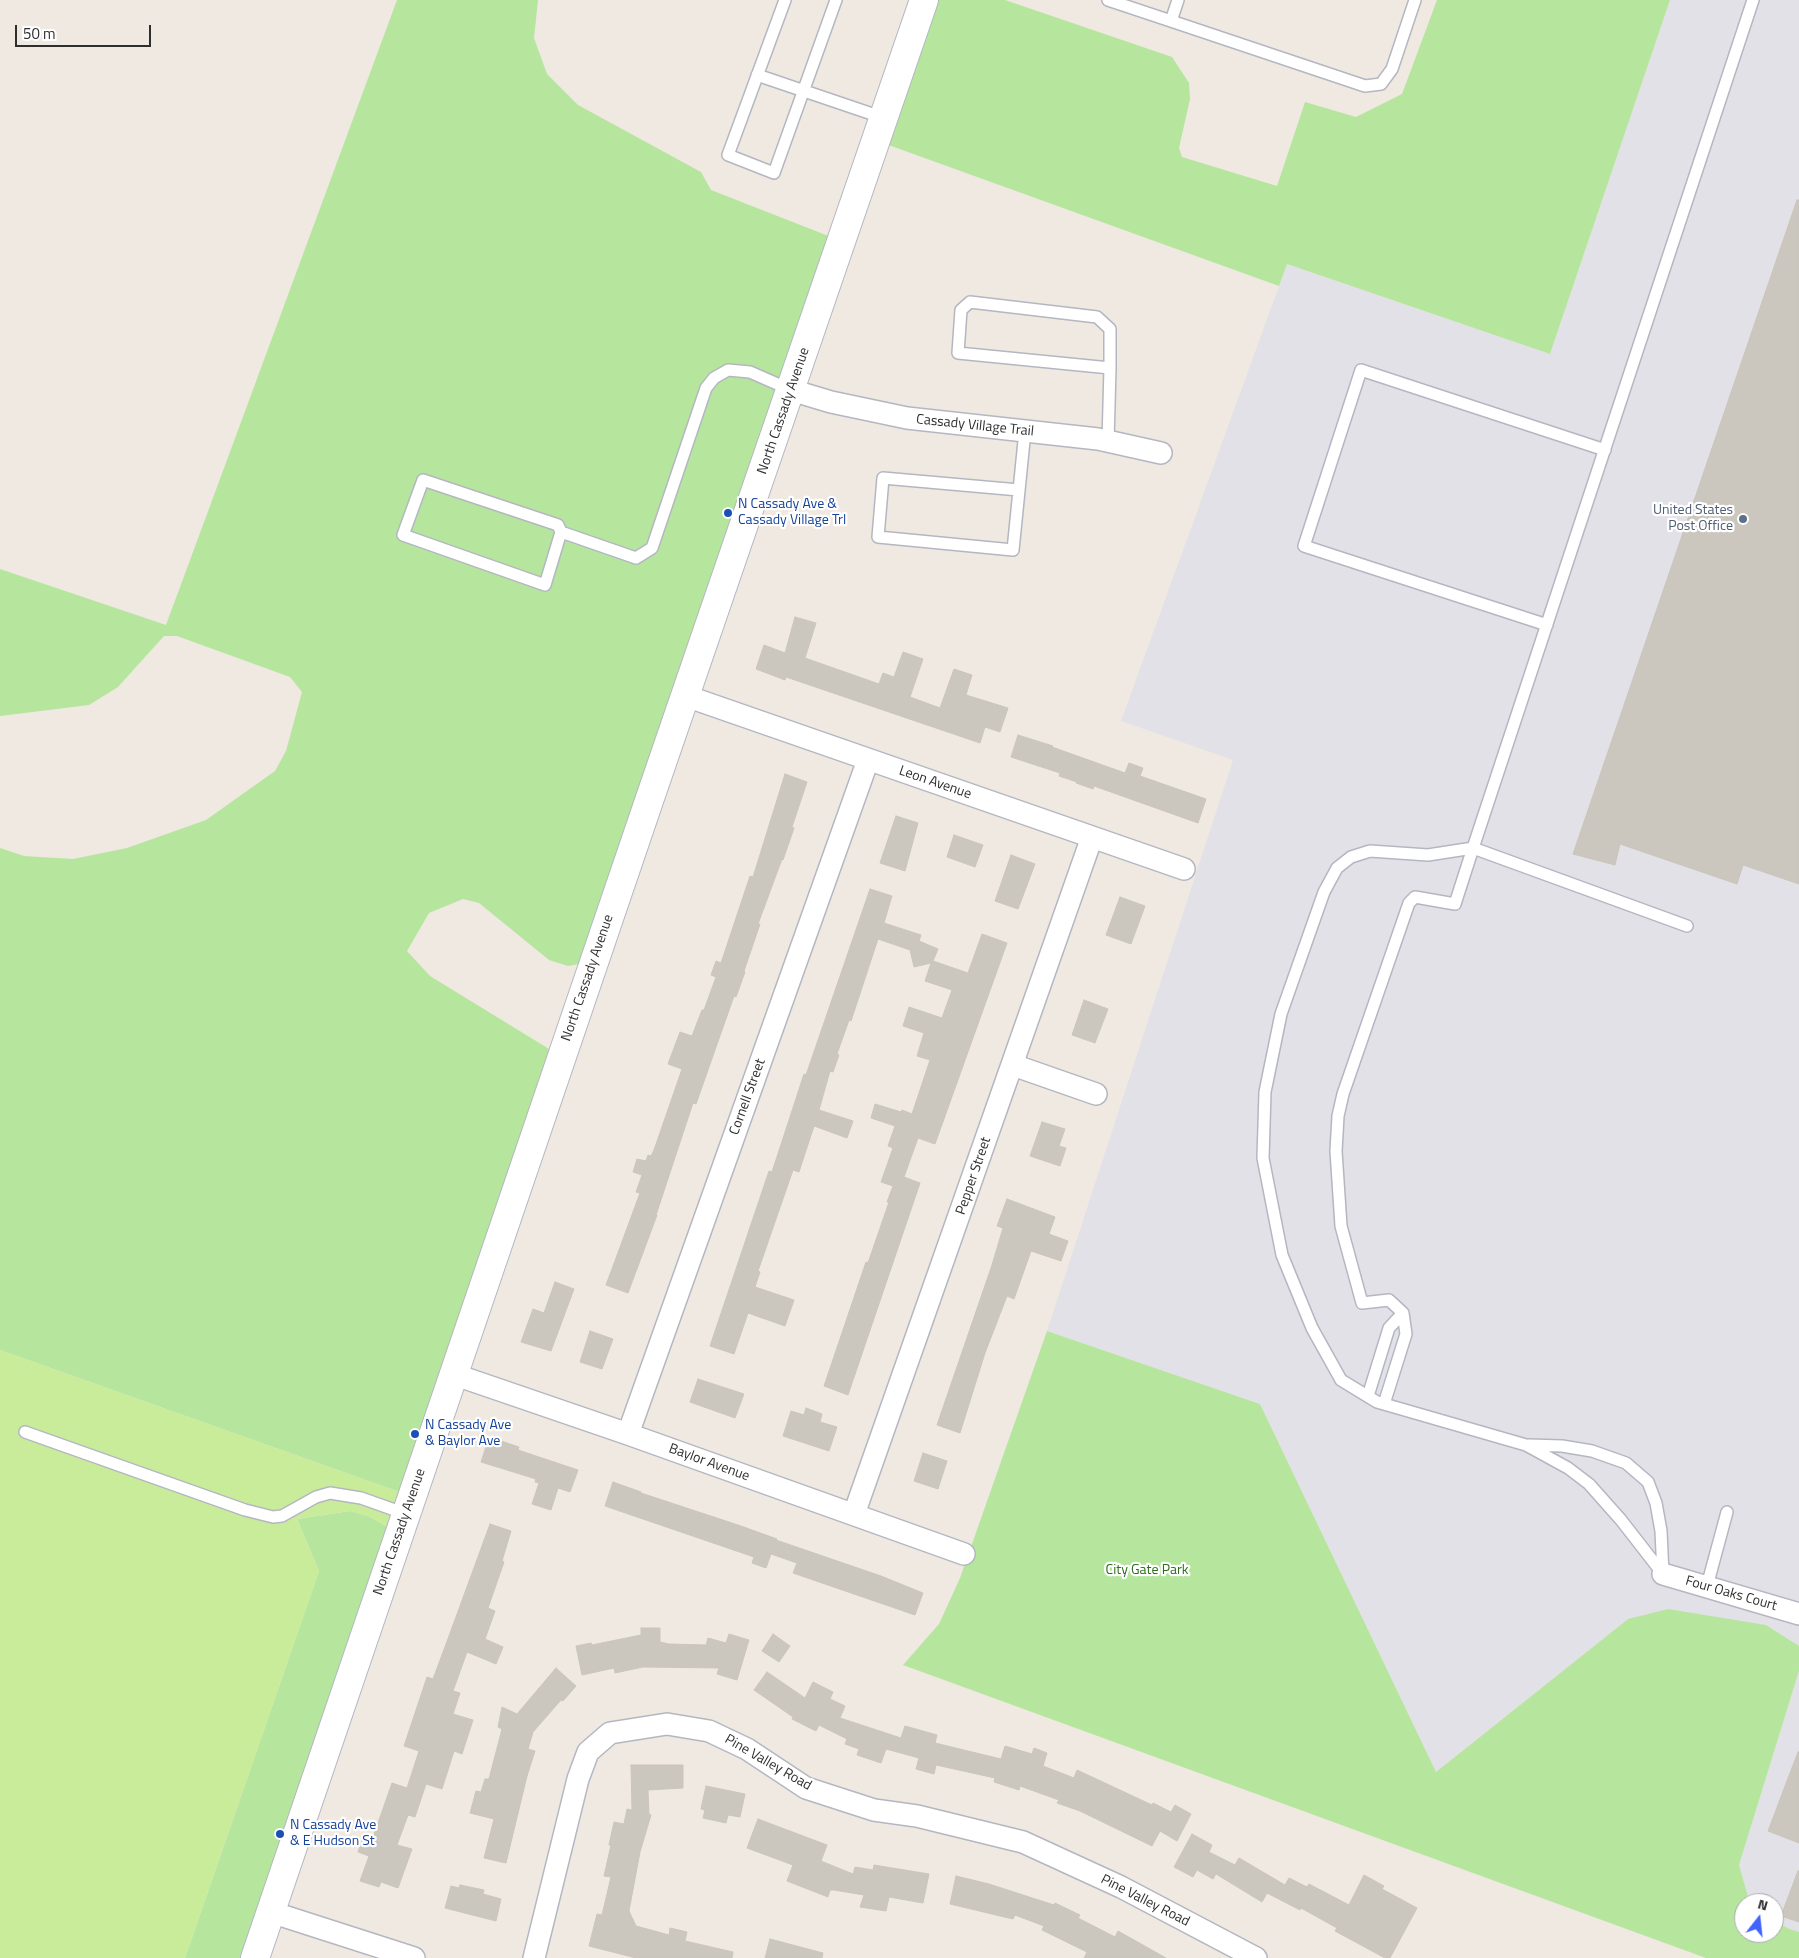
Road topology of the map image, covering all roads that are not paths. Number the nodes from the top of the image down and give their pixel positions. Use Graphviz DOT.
graph roads {
  1 [pos="785,0"];
  2 [pos="836,0"];
  3 [pos="924,0"];
  4 [pos="1108,0"];
  5 [pos="1178,0"];
  6 [pos="1415,0"];
  7 [pos="1753,0"];
  8 [pos="1171,22"];
  9 [pos="757,75"];
  10 [pos="803,91"];
  11 [pos="884,118"];
  12 [pos="1110,368"];
  13 [pos="791,390"];
  14 [pos="1025,431"];
  15 [pos="1108,442"];
  16 [pos="1605,450"];
  17 [pos="1161,453"];
  18 [pos="1019,490"];
  19 [pos="561,532"];
  20 [pos="1547,625"];
  21 [pos="686,696"];
  22 [pos="868,760"];
  23 [pos="1092,837"];
  24 [pos="1473,848"];
  25 [pos="1184,869"];
  26 [pos="1687,926"];
  27 [pos="1013,1065"];
  28 [pos="1096,1094"];
  29 [pos="1403,1313"];
  30 [pos="453,1374"];
  31 [pos="1368,1396"];
  32 [pos="1384,1404"];
  33 [pos="25,1432"];
  34 [pos="628,1434"];
  35 [pos="1526,1445"];
  36 [pos="1727,1512"];
  37 [pos="406,1514"];
  38 [pos="854,1514"];
  39 [pos="964,1554"];
  40 [pos="1663,1574"];
  41 [pos="1707,1586"];
  42 [pos="1799,1614"];
  43 [pos="271,1912"];
  44 [pos="255,1958"];
  45 [pos="414,1958"];
  46 [pos="534,1958"];
  47 [pos="1256,1958"];
  1 -- 9 [label="lane"];
  2 -- 10 [label="lane"];
  3 -- 11 [label="main road, North Cassady Avenue"];
  4 -- 8 [label="lane"];
  5 -- 8 [label="lane"];
  6 -- 8 [label="lane"];
  7 -- 16 [label="lane"];
  9 -- 10 [label="lane"];
  9 -- 10 [label="lane"];
  10 -- 11 [label="lane"];
  11 -- 13 [label="main road, North Cassady Avenue"];
  12 -- 12 [label="lane"];
  12 -- 15 [label="lane"];
  13 -- 14 [label="street, Cassady Village Trail"];
  13 -- 19 [label="lane"];
  13 -- 21 [label="main road, North Cassady Avenue"];
  14 -- 15 [label="street, Cassady Village Trail"];
  14 -- 18 [label="lane"];
  15 -- 17 [label="street, Cassady Village Trail"];
  16 -- 20 [label="lane"];
  16 -- 20 [label="lane"];
  18 -- 18 [label="lane"];
  19 -- 19 [label="lane"];
  20 -- 24 [label="lane"];
  21 -- 22 [label="street, Leon Avenue"];
  21 -- 30 [label="main road, North Cassady Avenue"];
  22 -- 23 [label="street, Leon Avenue"];
  22 -- 34 [label="street, Cornell Street"];
  23 -- 25 [label="street, Leon Avenue"];
  23 -- 27 [label="street, Pepper Street"];
  24 -- 26 [label="lane"];
  24 -- 29 [label="lane"];
  24 -- 31 [label="lane"];
  27 -- 28 [label="street"];
  27 -- 38 [label="street, Pepper Street"];
  29 -- 31 [label="lane"];
  29 -- 32 [label="lane"];
  30 -- 34 [label="street, Baylor Avenue"];
  30 -- 37 [label="main road, North Cassady Avenue"];
  31 -- 32 [label="lane"];
  32 -- 35 [label="lane"];
  33 -- 37 [label="lane"];
  34 -- 38 [label="street, Baylor Avenue"];
  35 -- 40 [label="lane"];
  35 -- 40 [label="lane"];
  36 -- 41 [label="lane"];
  37 -- 43 [label="main road, North Cassady Avenue"];
  38 -- 39 [label="street, Baylor Avenue"];
  40 -- 41 [label="street, Four Oaks Court"];
  41 -- 42 [label="street, Four Oaks Court"];
  43 -- 44 [label="main road, North Cassady Avenue"];
  43 -- 45 [label="street"];
  46 -- 47 [label="street, Pine Valley Road"];
}
